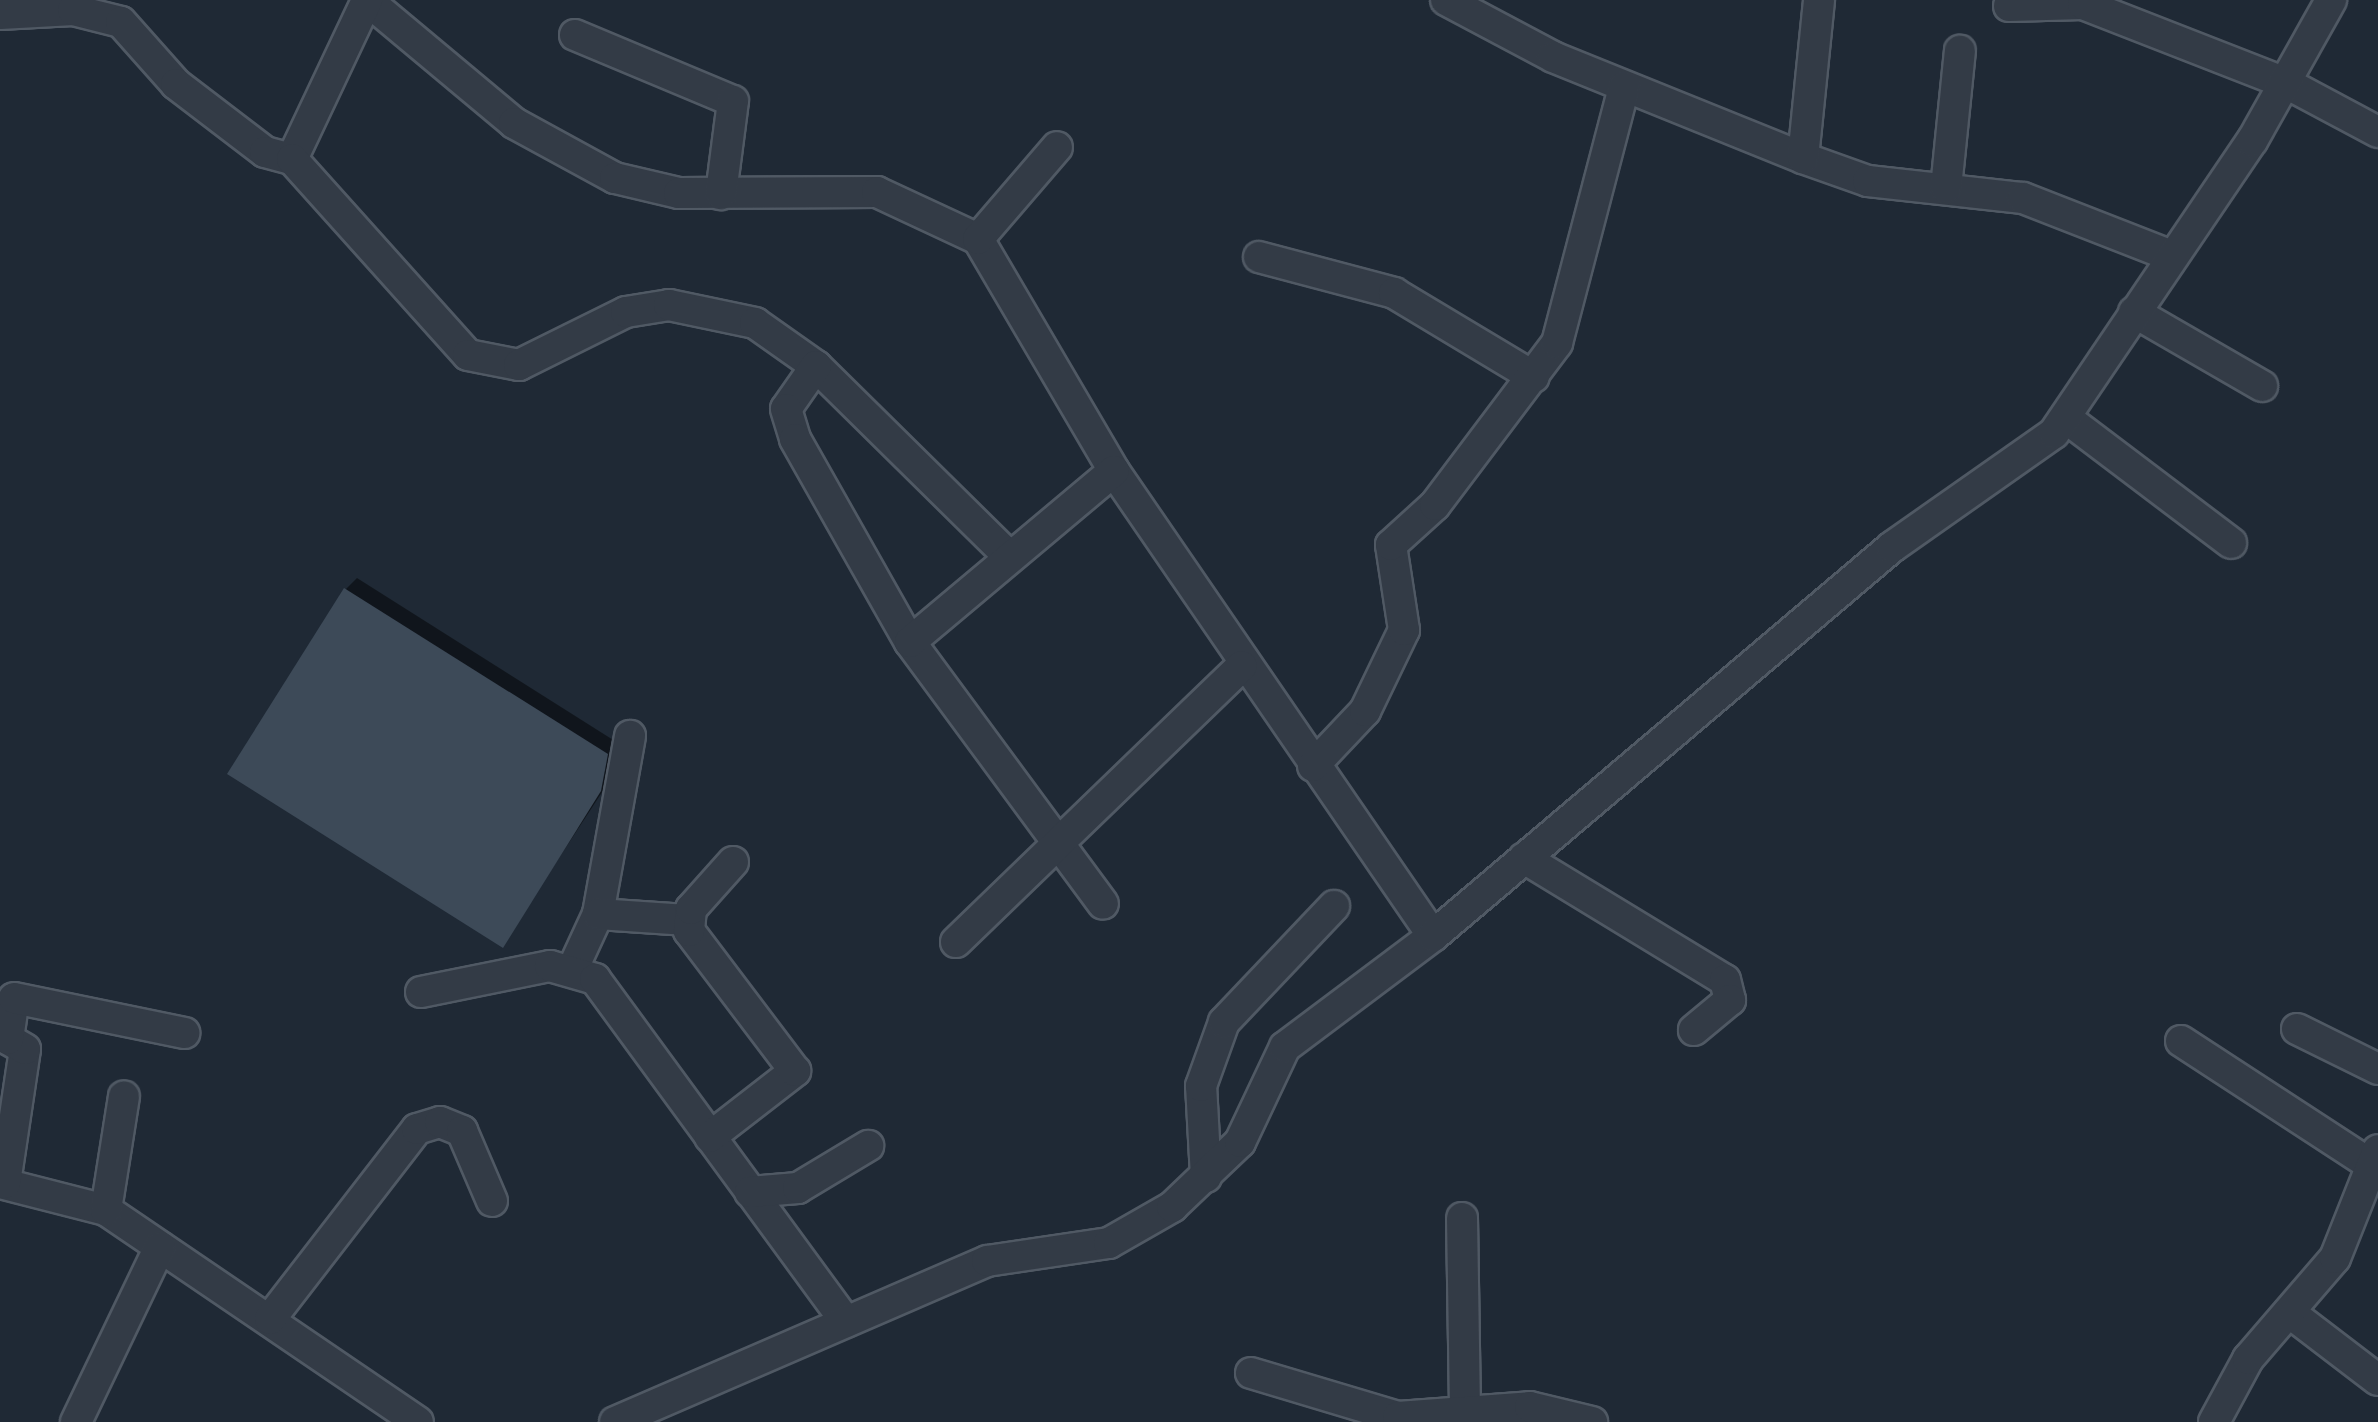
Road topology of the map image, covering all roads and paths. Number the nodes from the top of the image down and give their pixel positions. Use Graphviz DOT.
graph roads {
  1 [pos="367,0"];
  2 [pos="1446,0"];
  3 [pos="1819,0"];
  4 [pos="2331,0"];
  5 [pos="2028,2"];
  6 [pos="0,14"];
  7 [pos="576,35"];
  8 [pos="1960,51"];
  9 [pos="2288,84"];
  10 [pos="1624,88"];
  11 [pos="2378,132"];
  12 [pos="1056,148"];
  13 [pos="1803,158"];
  14 [pos="292,159"];
  15 [pos="1946,188"];
  16 [pos="721,194"];
  17 [pos="978,239"];
  18 [pos="2167,254"];
  19 [pos="1258,258"];
  20 [pos="2134,312"];
  21 [pos="816,366"];
  22 [pos="1534,377"];
  23 [pos="2262,386"];
  24 [pos="2066,418"];
  25 [pos="1114,472"];
  26 [pos="2232,542"];
  27 [pos="1008,556"];
  28 [pos="910,642"];
  29 [pos="1242,666"];
  30 [pos="630,736"];
  31 [pos="1313,766"];
  32 [pos="1060,839"];
  33 [pos="1524,858"];
  34 [pos="733,862"];
  35 [pos="1103,904"];
  36 [pos="1334,906"];
  37 [pos="598,914"];
  38 [pos="687,920"];
  39 [pos="1433,936"];
  40 [pos="956,942"];
  41 [pos="574,966"];
  42 [pos="421,992"];
  43 [pos="2297,1029"];
  44 [pos="1694,1030"];
  45 [pos="184,1033"];
  46 [pos="2181,1041"];
  47 [pos="2378,1069"];
  48 [pos="124,1096"];
  49 [pos="710,1137"];
  50 [pos="868,1146"];
  51 [pos="2374,1158"];
  52 [pos="1206,1177"];
  53 [pos="2,1183"];
  54 [pos="750,1192"];
  55 [pos="492,1201"];
  56 [pos="106,1210"];
  57 [pos="1462,1218"];
  58 [pos="160,1247"];
  59 [pos="2289,1312"];
  60 [pos="270,1319"];
  61 [pos="846,1322"];
  62 [pos="1252,1373"];
  63 [pos="2378,1380"];
  64 [pos="1465,1406"];
  65 [pos="1399,1420"];
  66 [pos="76,1422"];
  67 [pos="418,1422"];
  68 [pos="616,1422"];
  69 [pos="1592,1422"];
  70 [pos="2214,1422"];
  1 -- 14 [label="street"];
  1 -- 16 [label="street"];
  2 -- 10 [label="street"];
  3 -- 13 [label="street"];
  4 -- 9 [label="street"];
  5 -- 9 [label="street"];
  6 -- 14 [label="street"];
  7 -- 16 [label="street"];
  8 -- 15 [label="street"];
  9 -- 11 [label="street"];
  9 -- 18 [label="street"];
  10 -- 13 [label="street"];
  10 -- 22 [label="street"];
  12 -- 17 [label="street"];
  13 -- 15 [label="street"];
  14 -- 21 [label="street"];
  15 -- 18 [label="street"];
  16 -- 17 [label="street"];
  17 -- 25 [label="street"];
  18 -- 20 [label="street"];
  19 -- 22 [label="street"];
  20 -- 23 [label="street"];
  20 -- 24 [label="street"];
  21 -- 27 [label="street"];
  21 -- 28 [label="street"];
  22 -- 31 [label="street"];
  24 -- 26 [label="street"];
  24 -- 33 [label="street"];
  25 -- 27 [label="street"];
  25 -- 29 [label="street"];
  27 -- 28 [label="street"];
  28 -- 32 [label="street"];
  29 -- 31 [label="street"];
  29 -- 32 [label="street"];
  30 -- 37 [label="street"];
  31 -- 39 [label="street"];
  32 -- 35 [label="street"];
  32 -- 40 [label="street"];
  33 -- 39 [label="street"];
  33 -- 44 [label="street"];
  34 -- 38 [label="street"];
  36 -- 52 [label="street"];
  37 -- 38 [label="street"];
  37 -- 41 [label="street"];
  38 -- 49 [label="street"];
  39 -- 52 [label="street"];
  41 -- 42 [label="street"];
  41 -- 49 [label="street"];
  43 -- 47 [label="street"];
  45 -- 53 [label="street"];
  46 -- 51 [label="street"];
  48 -- 56 [label="street"];
  49 -- 54 [label="street"];
  50 -- 54 [label="street"];
  51 -- 59 [label="street"];
  52 -- 61 [label="street"];
  53 -- 56 [label="street"];
  54 -- 61 [label="street"];
  55 -- 60 [label="street"];
  56 -- 58 [label="street"];
  57 -- 64 [label="street"];
  58 -- 60 [label="street"];
  58 -- 66 [label="street"];
  59 -- 63 [label="street"];
  59 -- 70 [label="street"];
  60 -- 67 [label="street"];
  61 -- 68 [label="street"];
  62 -- 65 [label="street"];
  64 -- 65 [label="street"];
  64 -- 69 [label="street"];
}
